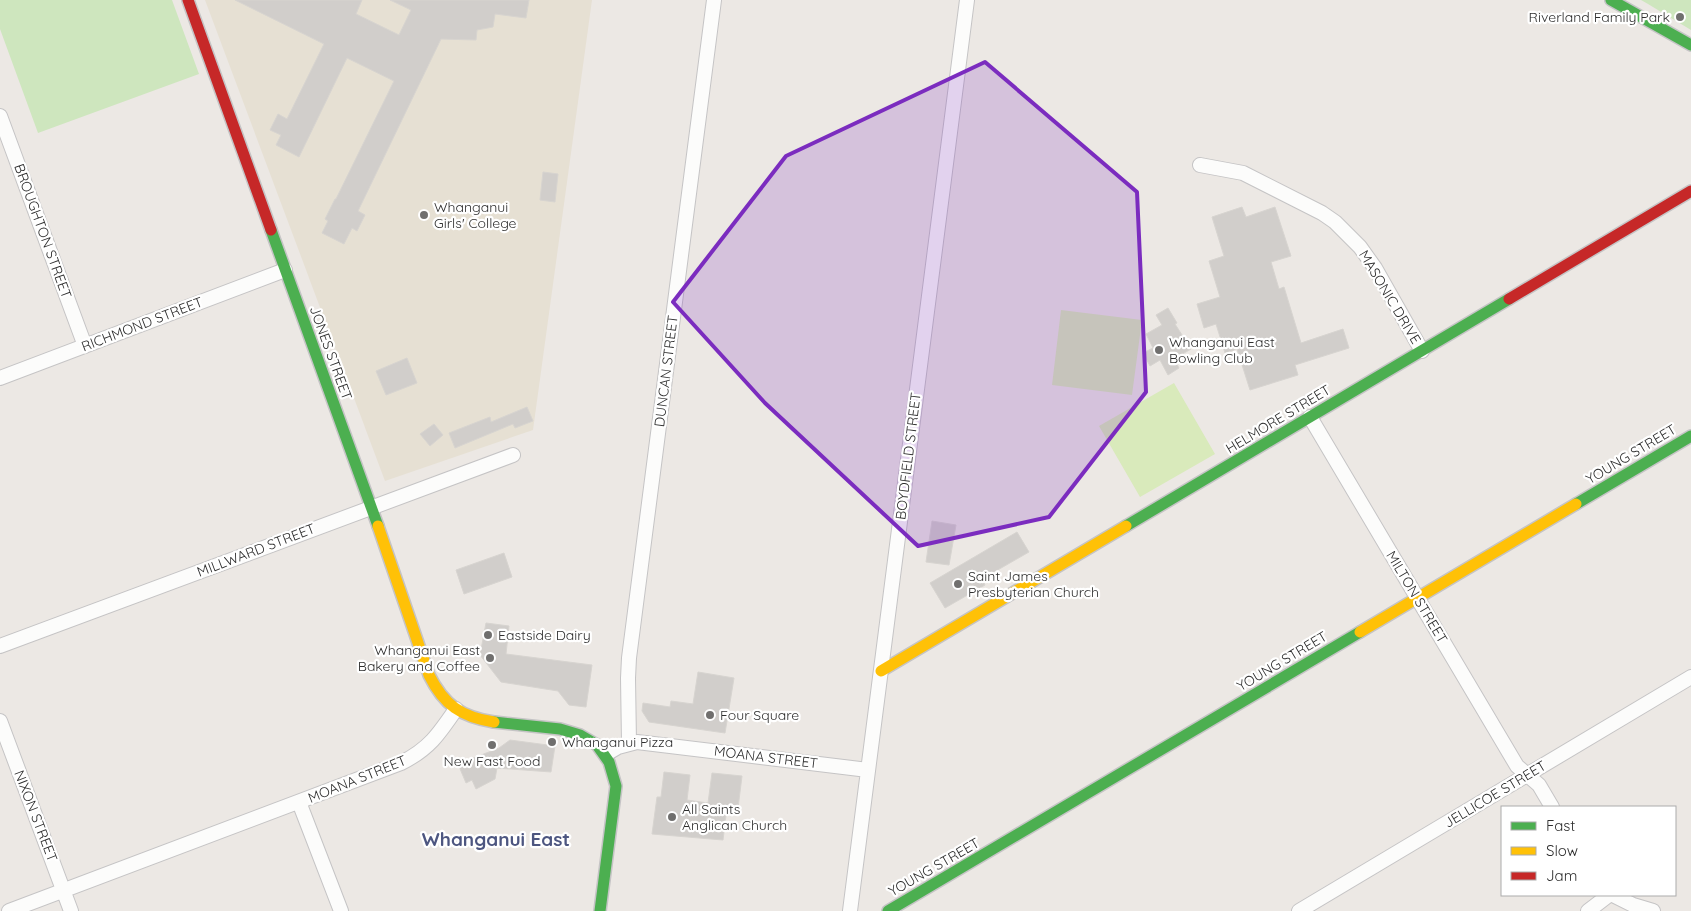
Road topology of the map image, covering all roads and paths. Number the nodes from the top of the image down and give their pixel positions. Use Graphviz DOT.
graph roads {
  1 [pos="188,0"];
  2 [pos="714,0"];
  3 [pos="967,0"];
  4 [pos="1611,0"];
  5 [pos="1691,45"];
  6 [pos="0,116"];
  7 [pos="1200,165"];
  8 [pos="1691,191"];
  9 [pos="285,270"];
  10 [pos="85,346"];
  11 [pos="1422,351"];
  12 [pos="0,378"];
  13 [pos="1310,417"];
  14 [pos="1691,436"];
  15 [pos="513,455"];
  16 [pos="370,507"];
  17 [pos="1417,598"];
  18 [pos="0,646"];
  19 [pos="881,671"];
  20 [pos="1691,677"];
  21 [pos="456,709"];
  22 [pos="0,721"];
  23 [pos="629,743"];
  24 [pos="606,754"];
  25 [pos="868,770"];
  26 [pos="1528,775"];
  27 [pos="299,802"];
  28 [pos="1551,806"];
  29 [pos="64,890"];
  30 [pos="1608,896"];
  31 [pos="1615,896"];
  32 [pos="9,911"];
  33 [pos="71,911"];
  34 [pos="341,911"];
  35 [pos="600,911"];
  36 [pos="850,911"];
  37 [pos="888,911"];
  38 [pos="1299,911"];
  39 [pos="1588,911"];
  40 [pos="1653,911"];
  1 -- 9 [label="street, JONES STREET"];
  2 -- 23 [label="street, DUNCAN STREET"];
  3 -- 19 [label="street, BOYDFIELD STREET"];
  4 -- 5 [label="street"];
  6 -- 10 [label="street, BROUGHTON STREET"];
  7 -- 11 [label="street, MASONIC DRIVE"];
  8 -- 11 [label="street, HELMORE STREET"];
  9 -- 10 [label="street, RICHMOND STREET"];
  9 -- 16 [label="street, JONES STREET"];
  10 -- 12 [label="street, RICHMOND STREET"];
  11 -- 13 [label="street, HELMORE STREET"];
  13 -- 17 [label="street, MILTON STREET"];
  13 -- 19 [label="street, HELMORE STREET"];
  14 -- 17 [label="street, YOUNG STREET"];
  15 -- 16 [label="street, MILLWARD STREET"];
  16 -- 18 [label="street, MILLWARD STREET"];
  16 -- 21 [label="street, JONES STREET"];
  17 -- 26 [label="street, MILTON STREET"];
  17 -- 37 [label="street, YOUNG STREET"];
  19 -- 25 [label="street, BOYDFIELD STREET"];
  20 -- 26 [label="street, JELLICOE STREET"];
  21 -- 24 [label="street"];
  21 -- 27 [label="street, MOANA STREET"];
  22 -- 29 [label="street, NIXON STREET"];
  23 -- 24 [label="street, MOANA STREET"];
  23 -- 25 [label="street, MOANA STREET"];
  24 -- 35 [label="street"];
  25 -- 36 [label="street, BOYDFIELD STREET"];
  26 -- 28 [label="street, MILTON STREET"];
  26 -- 38 [label="street, JELLICOE STREET"];
  27 -- 29 [label="street, MOANA STREET"];
  27 -- 34 [label="street"];
  29 -- 32 [label="street, MOANA STREET"];
  29 -- 33 [label="street, NIXON STREET"];
  30 -- 39 [label="street"];
  31 -- 40 [label="street"];
}
